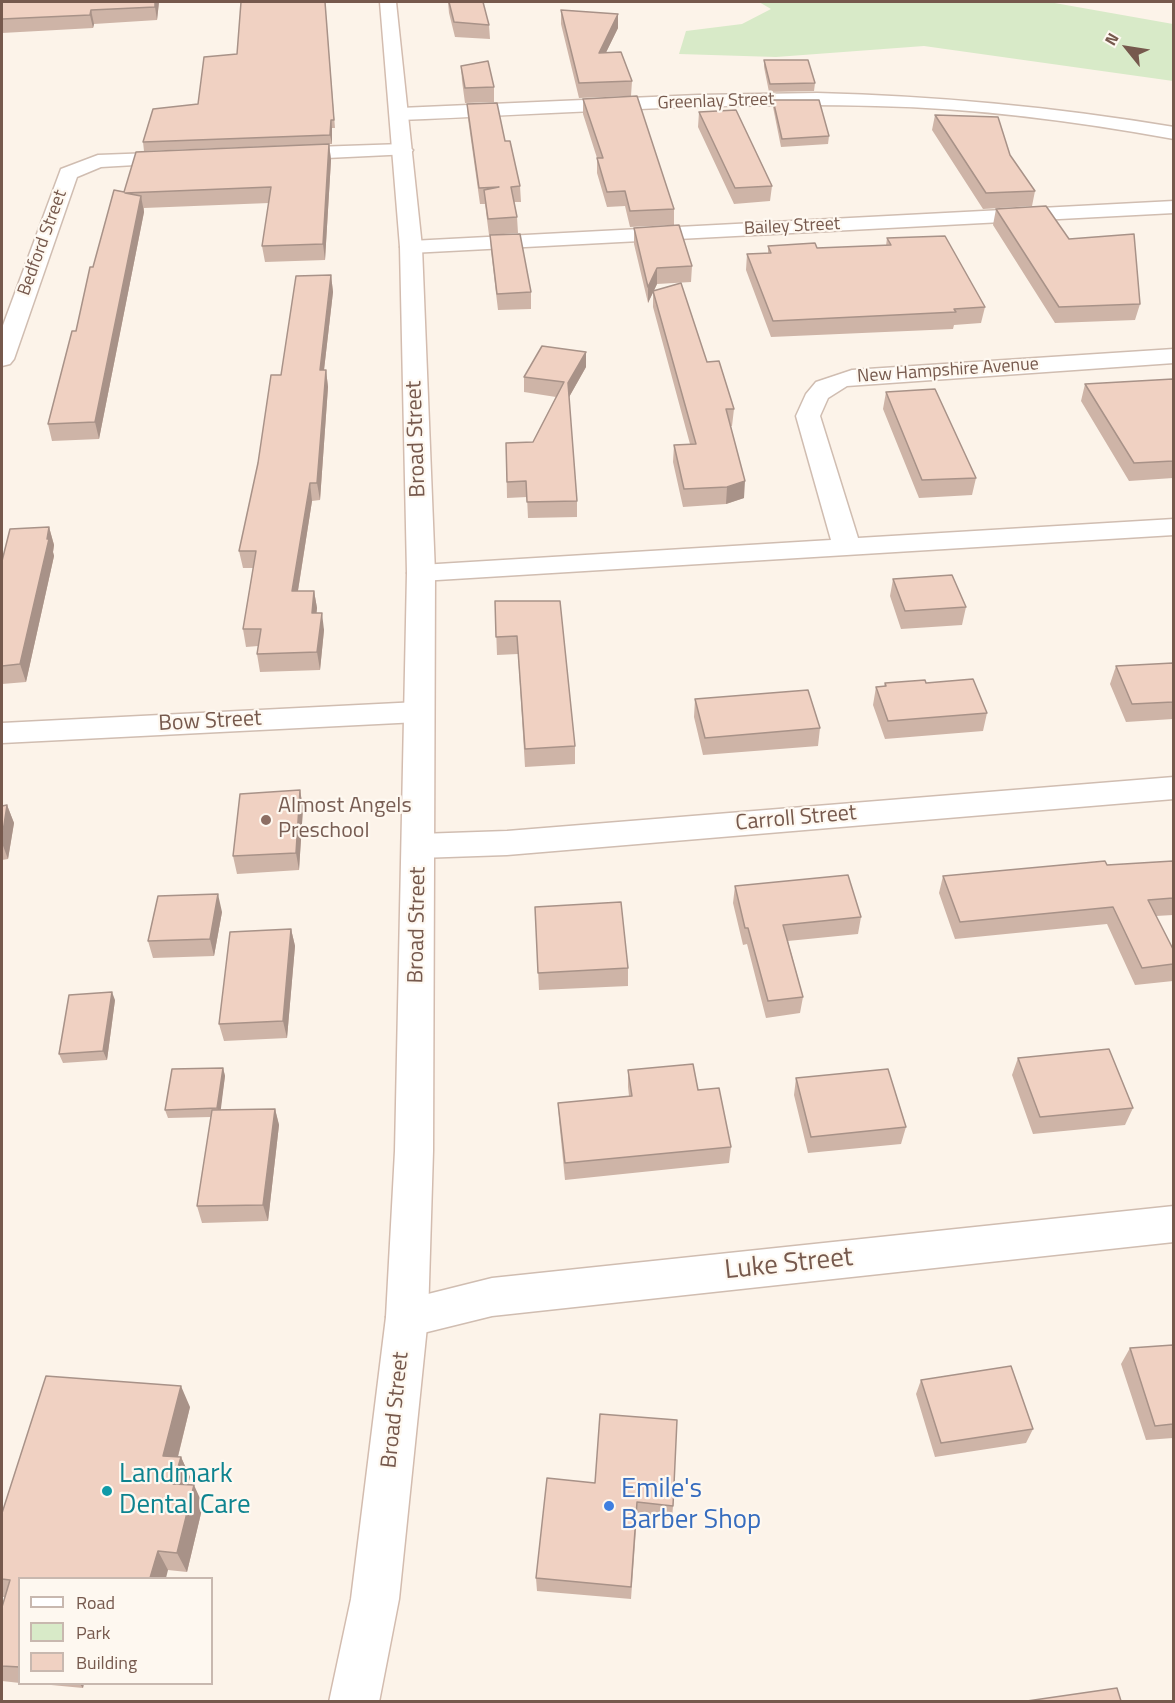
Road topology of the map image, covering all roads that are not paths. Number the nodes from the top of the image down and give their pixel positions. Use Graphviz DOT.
graph roads {
  1 [pos="388,2"];
  2 [pos="400,114"];
  3 [pos="1173,133"];
  4 [pos="403,150"];
  5 [pos="262,155"];
  6 [pos="203,157"];
  7 [pos="1173,207"];
  8 [pos="411,247"];
  9 [pos="1173,356"];
  10 [pos="2,359"];
  11 [pos="1173,527"];
  12 [pos="847,548"];
  13 [pos="421,573"];
  14 [pos="418,711"];
  15 [pos="2,733"];
  16 [pos="1173,788"];
  17 [pos="419,846"];
  18 [pos="1173,1224"];
  19 [pos="407,1317"];
  20 [pos="354,1701"];
  1 -- 2 [label="street, Broad Street"];
  2 -- 3 [label="street, Greenlay Street"];
  2 -- 4 [label="street, Broad Street"];
  4 -- 5 [label="street"];
  4 -- 8 [label="street, Broad Street"];
  6 -- 10 [label="street, Bedford Street"];
  7 -- 8 [label="street, Bailey Street"];
  8 -- 13 [label="street, Broad Street"];
  9 -- 12 [label="street, New Hampshire Avenue"];
  11 -- 12 [label="street"];
  12 -- 13 [label="street"];
  13 -- 14 [label="street, Broad Street"];
  14 -- 15 [label="street, Bow Street"];
  14 -- 17 [label="street, Broad Street"];
  16 -- 17 [label="street, Carroll Street"];
  17 -- 19 [label="street, Broad Street"];
  18 -- 19 [label="street, Luke Street"];
  19 -- 20 [label="street, Broad Street"];
}
